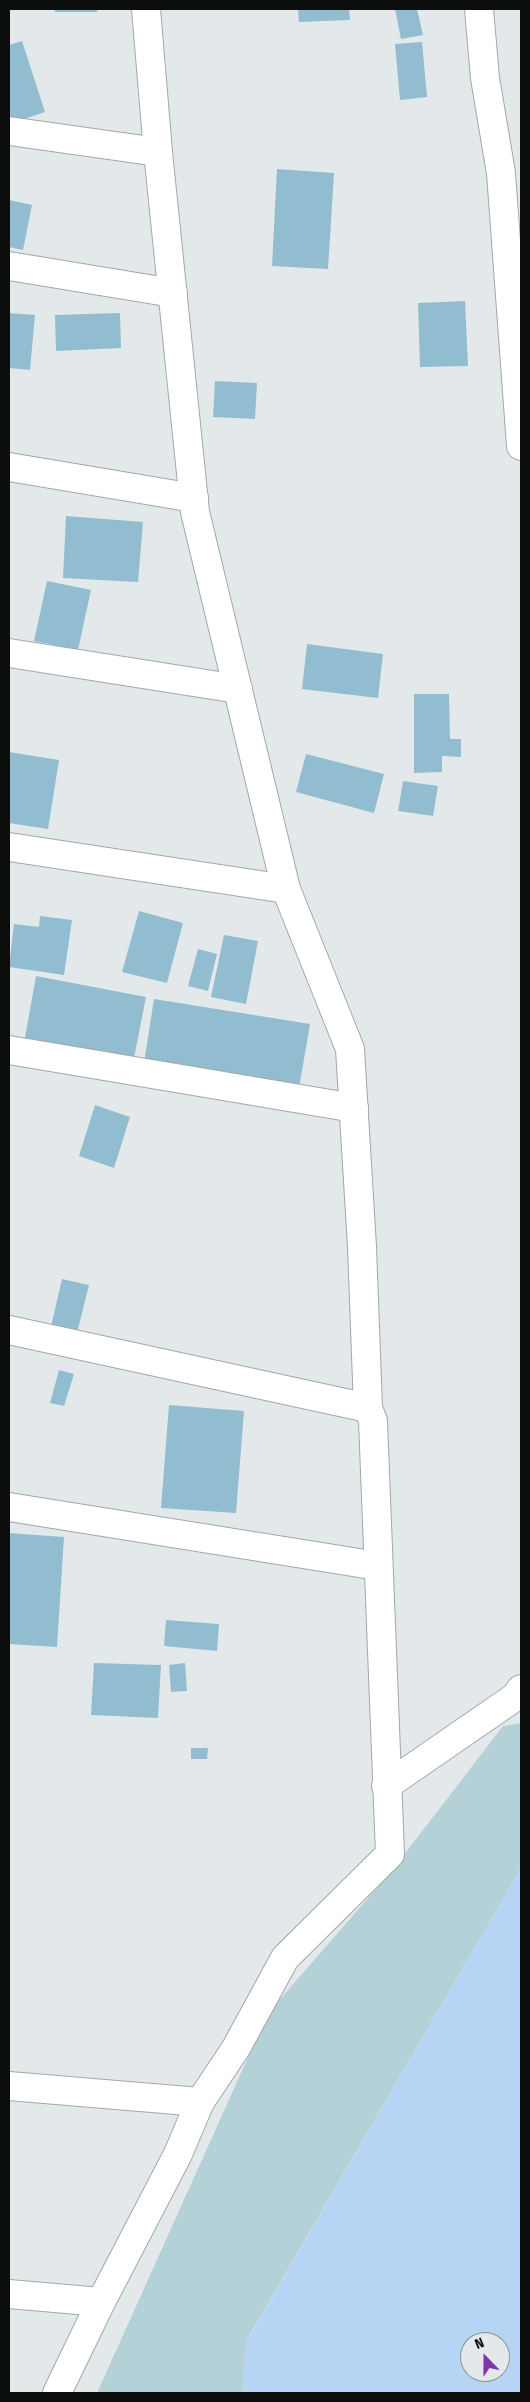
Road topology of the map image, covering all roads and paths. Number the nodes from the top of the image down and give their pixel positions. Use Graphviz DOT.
graph roads {
  1 [pos="146,9"];
  2 [pos="479,9"];
  3 [pos="9,131"];
  4 [pos="158,152"];
  5 [pos="511,174"];
  6 [pos="9,266"];
  7 [pos="173,293"];
  8 [pos="521,446"];
  9 [pos="9,467"];
  10 [pos="194,498"];
  11 [pos="9,653"];
  12 [pos="238,689"];
  13 [pos="9,847"];
  14 [pos="286,889"];
  15 [pos="9,1050"];
  16 [pos="354,1108"];
  17 [pos="9,1330"];
  18 [pos="368,1408"];
  19 [pos="9,1507"];
  20 [pos="378,1566"];
  21 [pos="521,1689"];
  22 [pos="386,1786"];
  23 [pos="9,2086"];
  24 [pos="200,2102"];
  25 [pos="9,2294"];
  26 [pos="101,2302"];
  27 [pos="57,2393"];
  1 -- 4 [label="street"];
  2 -- 5 [label="street"];
  3 -- 4 [label="street"];
  4 -- 7 [label="street"];
  5 -- 8 [label="street"];
  6 -- 7 [label="street"];
  7 -- 10 [label="street"];
  9 -- 10 [label="street"];
  10 -- 12 [label="street"];
  11 -- 12 [label="street"];
  12 -- 14 [label="street"];
  13 -- 14 [label="street"];
  14 -- 16 [label="street"];
  15 -- 16 [label="street"];
  16 -- 18 [label="street"];
  17 -- 18 [label="street"];
  18 -- 20 [label="street"];
  19 -- 20 [label="street"];
  20 -- 22 [label="street"];
  21 -- 22 [label="street"];
  22 -- 24 [label="street"];
  23 -- 24 [label="street"];
  24 -- 26 [label="street"];
  25 -- 26 [label="street"];
  26 -- 27 [label="street"];
}
